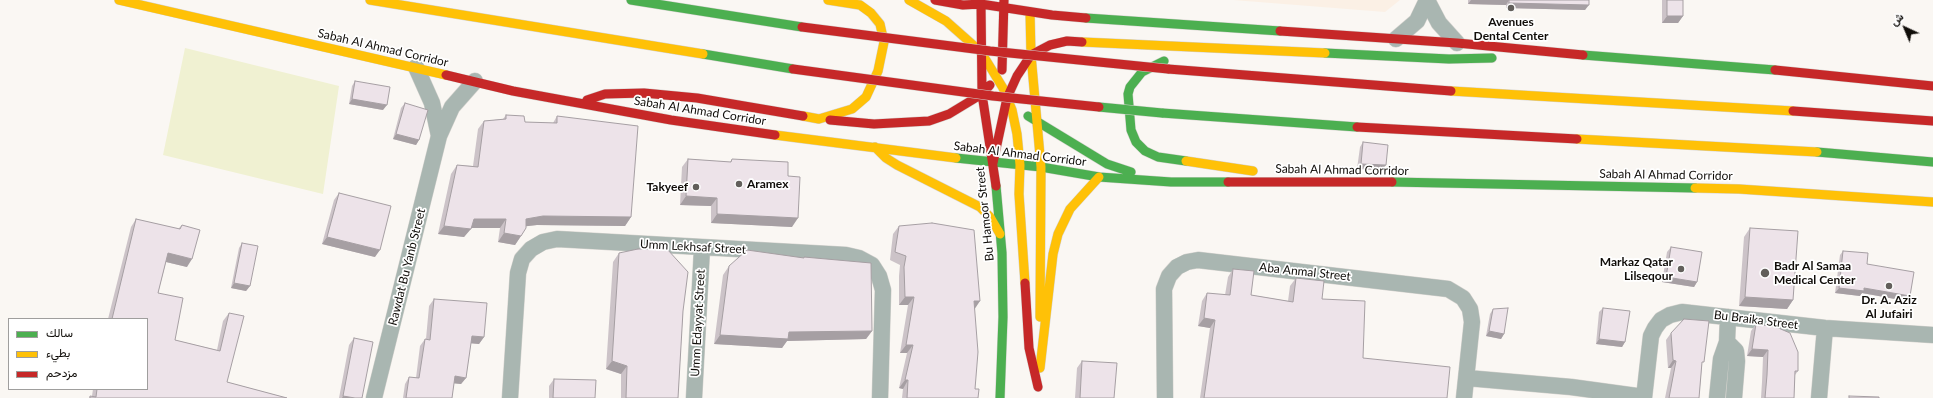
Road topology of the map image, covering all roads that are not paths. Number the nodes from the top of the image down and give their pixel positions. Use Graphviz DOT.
graph roads {
  1 [pos="119,0"];
  2 [pos="370,0"];
  3 [pos="631,0"];
  4 [pos="828,0"];
  5 [pos="909,0"];
  6 [pos="935,0"];
  7 [pos="981,2"];
  8 [pos="1004,4"];
  9 [pos="1030,6"];
  10 [pos="1084,9"];
  11 [pos="1107,20"];
  12 [pos="1396,39"];
  13 [pos="1457,43"];
  14 [pos="1194,47"];
  15 [pos="1524,50"];
  16 [pos="981,52"];
  17 [pos="1031,55"];
  18 [pos="416,67"];
  19 [pos="1000,74"];
  20 [pos="475,81"];
  21 [pos="1933,86"];
  22 [pos="982,94"];
  23 [pos="1008,96"];
  24 [pos="580,102"];
  25 [pos="819,119"];
  26 [pos="1037,121"];
  27 [pos="1933,121"];
  28 [pos="439,136"];
  29 [pos="875,147"];
  30 [pos="1933,162"];
  31 [pos="992,163"];
  32 [pos="1020,166"];
  33 [pos="1041,167"];
  34 [pos="1099,177"];
  35 [pos="1313,181"];
  36 [pos="1171,182"];
  37 [pos="1933,202"];
  38 [pos="1000,235"];
  39 [pos="702,248"];
  40 [pos="1728,317"];
  41 [pos="1825,328"];
  42 [pos="1933,335"];
  43 [pos="1727,342"];
  44 [pos="1467,378"];
  45 [pos="1038,387"];
  46 [pos="1570,393"];
  47 [pos="374,398"];
  48 [pos="510,398"];
  49 [pos="694,398"];
  50 [pos="880,398"];
  51 [pos="1000,398"];
  52 [pos="1038,398"];
  53 [pos="1164,398"];
  54 [pos="1464,398"];
  55 [pos="1644,398"];
  56 [pos="1717,398"];
  57 [pos="1734,398"];
  58 [pos="1819,398"];
  1 -- 18 [label="main road, Sabah Al Ahmad Corridor"];
  2 -- 30 [label="main road, bridge"];
  3 -- 27 [label="main road, bridge"];
  4 -- 25 [label="main road"];
  5 -- 16 [label="main road"];
  6 -- 7 [label="main road"];
  7 -- 8 [label="main road"];
  7 -- 16 [label="main road, Bu Hamoor Street"];
  8 -- 9 [label="main road"];
  8 -- 19 [label="main road"];
  9 -- 11 [label="main road"];
  9 -- 17 [label="main road"];
  9 -- 19 [label="main road"];
  10 -- 11 [label="main road"];
  11 -- 12 [label="main road"];
  12 -- 13 [label="main road"];
  12 -- 13 [label="street"];
  13 -- 15 [label="main road"];
  14 -- 15 [label="main road"];
  14 -- 17 [label="main road"];
  14 -- 35 [label="main road"];
  15 -- 21 [label="main road"];
  16 -- 19 [label="main road"];
  16 -- 22 [label="main road, Bu Hamoor Street"];
  17 -- 23 [label="main road"];
  17 -- 26 [label="main road"];
  18 -- 20 [label="main road, Sabah Al Ahmad Corridor"];
  18 -- 28 [label="street, Rawdat Bu Yanb Street"];
  19 -- 22 [label="main road"];
  19 -- 23 [label="main road"];
  20 -- 24 [label="main road, Sabah Al Ahmad Corridor"];
  20 -- 28 [label="street, Rawdat Bu Yanb Street"];
  22 -- 25 [label="main road"];
  22 -- 31 [label="main road, Bu Hamoor Street"];
  23 -- 26 [label="main road"];
  23 -- 31 [label="main road"];
  23 -- 32 [label="main road"];
  24 -- 25 [label="main road"];
  24 -- 29 [label="main road, Sabah Al Ahmad Corridor"];
  26 -- 33 [label="main road"];
  26 -- 36 [label="main road"];
  28 -- 47 [label="street, Rawdat Bu Yanb Street"];
  29 -- 31 [label="main road, Sabah Al Ahmad Corridor"];
  29 -- 38 [label="main road"];
  31 -- 32 [label="main road, Sabah Al Ahmad Corridor"];
  31 -- 38 [label="main road, Bu Hamoor Street"];
  32 -- 33 [label="main road, Sabah Al Ahmad Corridor"];
  32 -- 45 [label="main road"];
  33 -- 34 [label="main road, Sabah Al Ahmad Corridor"];
  33 -- 45 [label="main road"];
  34 -- 36 [label="main road, Sabah Al Ahmad Corridor"];
  34 -- 45 [label="main road"];
  35 -- 36 [label="main road, Sabah Al Ahmad Corridor"];
  35 -- 37 [label="main road, Sabah Al Ahmad Corridor"];
  38 -- 51 [label="main road, Bu Hamoor Street"];
  39 -- 48 [label="street, Umm Lekhsaf Street"];
  39 -- 49 [label="street, Umm Edayyat Street"];
  39 -- 50 [label="street, Umm Lekhsaf Street"];
  40 -- 41 [label="street, Bu Braika Street"];
  40 -- 43 [label="street"];
  40 -- 55 [label="street, Bu Braika Street"];
  41 -- 42 [label="street, Bu Braika Street"];
  41 -- 58 [label="street"];
  43 -- 56 [label="street"];
  43 -- 57 [label="street"];
  44 -- 46 [label="street, Bu Braika Street"];
  44 -- 53 [label="street, Aba Anmal Street"];
  44 -- 54 [label="street, Aba Anmal Street"];
  45 -- 52 [label="main road"];
  46 -- 55 [label="street, Bu Braika Street"];
}
